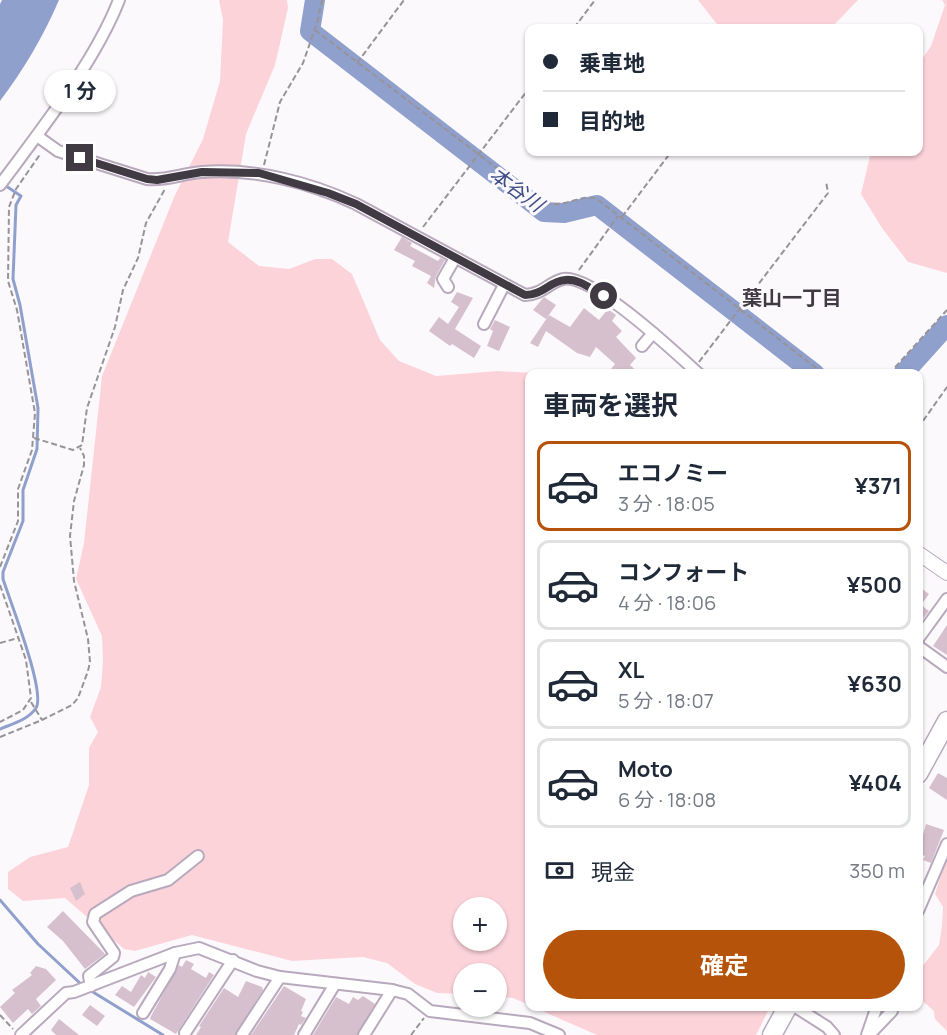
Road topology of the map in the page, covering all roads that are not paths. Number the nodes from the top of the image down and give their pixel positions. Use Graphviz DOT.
graph roads {
  1 [pos="119,0"];
  2 [pos="37,136"];
  3 [pos="0,185"];
  4 [pos="455,258"];
  5 [pos="504,285"];
  6 [pos="448,287"];
  7 [pos="484,324"];
  8 [pos="653,333"];
  9 [pos="642,346"];
  10 [pos="692,369"];
  11 [pos="923,556"];
  12 [pos="947,573"];
  13 [pos="947,599"];
  14 [pos="923,632"];
  15 [pos="923,650"];
  16 [pos="947,667"];
  17 [pos="946,724"];
  18 [pos="923,765"];
  19 [pos="947,844"];
  20 [pos="198,856"];
  21 [pos="923,899"];
  22 [pos="175,952"];
  23 [pos="233,960"];
  24 [pos="280,977"];
  25 [pos="335,984"];
  26 [pos="91,986"];
  27 [pos="392,990"];
  28 [pos="785,1011"];
  29 [pos="802,1011"];
  30 [pos="875,1011"];
  31 [pos="892,1011"];
  32 [pos="143,1013"];
  33 [pos="185,1034"];
  34 [pos="20,1035"];
  35 [pos="242,1035"];
  36 [pos="304,1035"];
  37 [pos="364,1035"];
  38 [pos="559,1035"];
  39 [pos="772,1035"];
  40 [pos="834,1035"];
  41 [pos="868,1035"];
  1 -- 2 [label="street"];
  2 -- 3 [label="street"];
  2 -- 4 [label="street"];
  4 -- 5 [label="street"];
  4 -- 6 [label="street"];
  5 -- 7 [label="street"];
  5 -- 8 [label="street"];
  8 -- 9 [label="street"];
  8 -- 10 [label="street"];
  11 -- 12 [label="street"];
  13 -- 14 [label="street"];
  15 -- 16 [label="street"];
  17 -- 18 [label="main road"];
  19 -- 21 [label="street"];
  20 -- 26 [label="street"];
  22 -- 23 [label="street"];
  22 -- 26 [label="street"];
  22 -- 32 [label="street"];
  23 -- 24 [label="street"];
  23 -- 33 [label="street"];
  24 -- 25 [label="street"];
  24 -- 35 [label="street"];
  25 -- 27 [label="street"];
  25 -- 36 [label="street"];
  26 -- 34 [label="street"];
  27 -- 37 [label="street"];
  27 -- 38 [label="street"];
  28 -- 39 [label="main road"];
  29 -- 40 [label="street"];
  30 -- 41 [label="street"];
  31 -- 41 [label="street"];
}
